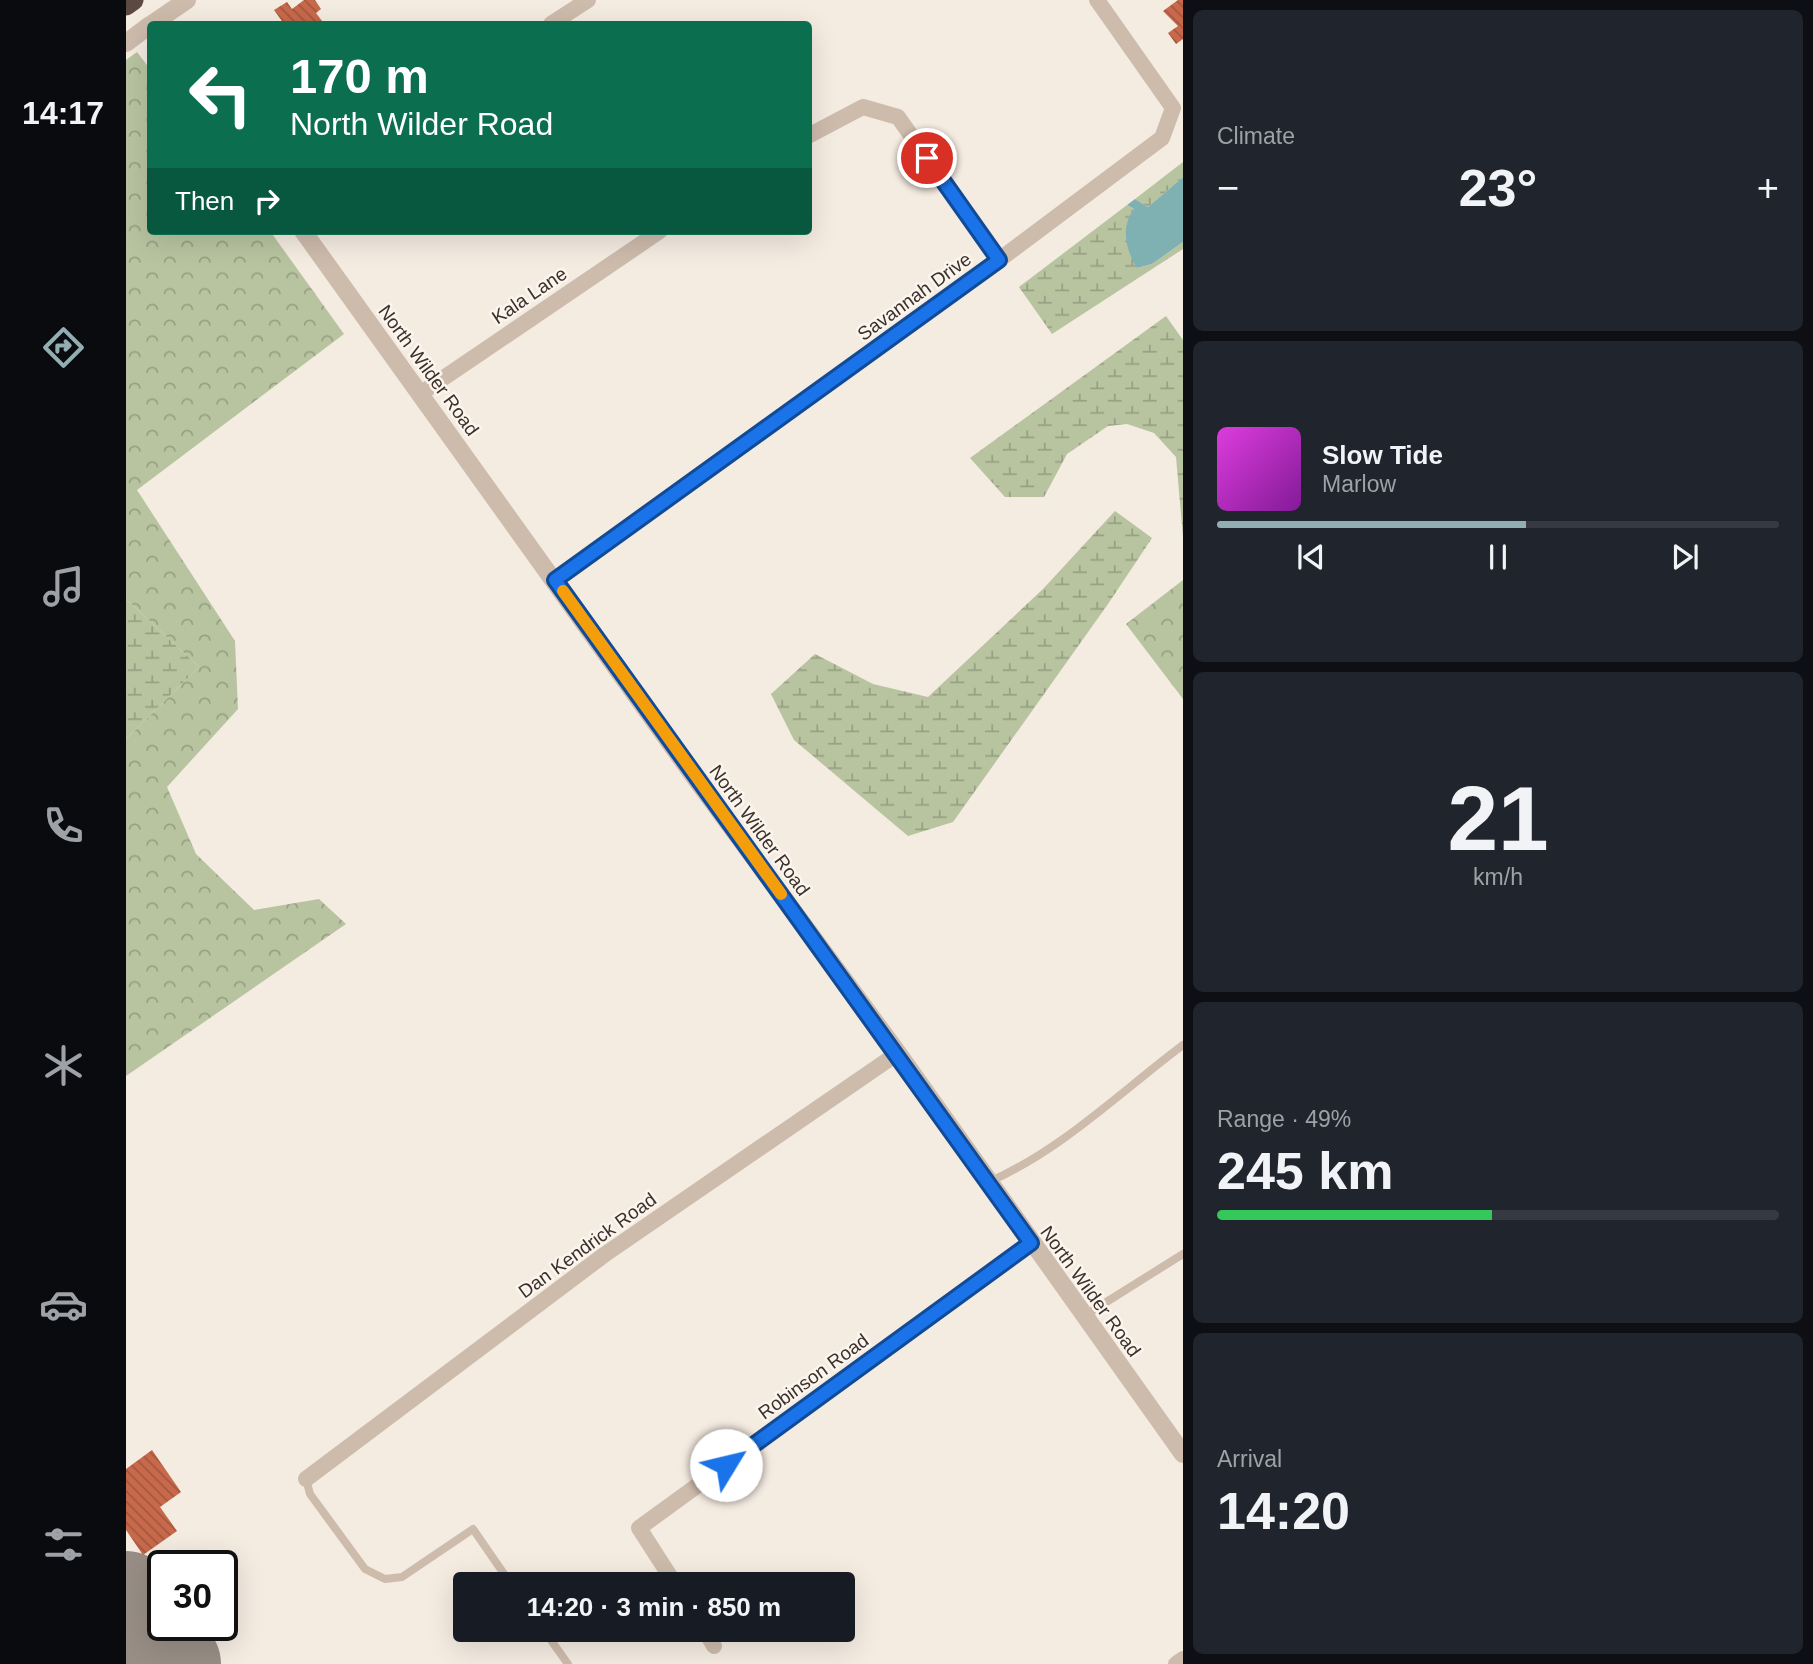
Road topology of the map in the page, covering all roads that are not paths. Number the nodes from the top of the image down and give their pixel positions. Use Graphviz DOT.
graph roads {
  1 [pos="133,0"];
  2 [pos="187,0"];
  3 [pos="589,0"];
  4 [pos="1097,0"];
  5 [pos="126,5"];
  6 [pos="158,21"];
  7 [pos="556,21"];
  8 [pos="147,29"];
  9 [pos="126,43"];
  10 [pos="812,134"];
  11 [pos="306,235"];
  12 [pos="654,235"];
  13 [pos="999,260"];
  14 [pos="421,394"];
  15 [pos="555,580"];
  16 [pos="1183,1045"];
  17 [pos="898,1053"];
  18 [pos="988,1182"];
  19 [pos="1031,1243"];
  20 [pos="1183,1254"];
  21 [pos="1084,1316"];
  22 [pos="1183,1454"];
  23 [pos="306,1479"];
  24 [pos="503,1572"];
  25 [pos="667,1572"];
  26 [pos="552,1642"];
  27 [pos="712,1642"];
  28 [pos="715,1646"];
  29 [pos="568,1664"];
  1 -- 5 [label="highway"];
  2 -- 6 [label="street"];
  3 -- 7 [label="street"];
  4 -- 13 [label="street, Savannah Drive"];
  8 -- 9 [label="street"];
  10 -- 13 [label="street"];
  11 -- 14 [label="street, North Wilder Road"];
  12 -- 14 [label="street, Kala Lane"];
  13 -- 15 [label="street, Savannah Drive"];
  14 -- 15 [label="street, North Wilder Road"];
  15 -- 17 [label="street, North Wilder Road"];
  16 -- 18 [label="lane"];
  17 -- 18 [label="street, North Wilder Road"];
  17 -- 23 [label="street, Dan Kendrick Road"];
  18 -- 19 [label="street, North Wilder Road"];
  19 -- 21 [label="street, North Wilder Road"];
  19 -- 25 [label="street, Robinson Road"];
  20 -- 21 [label="lane"];
  21 -- 22 [label="street, North Wilder Road"];
  23 -- 24 [label="lane"];
  26 -- 29 [label="lane"];
  27 -- 28 [label="street"];
}
